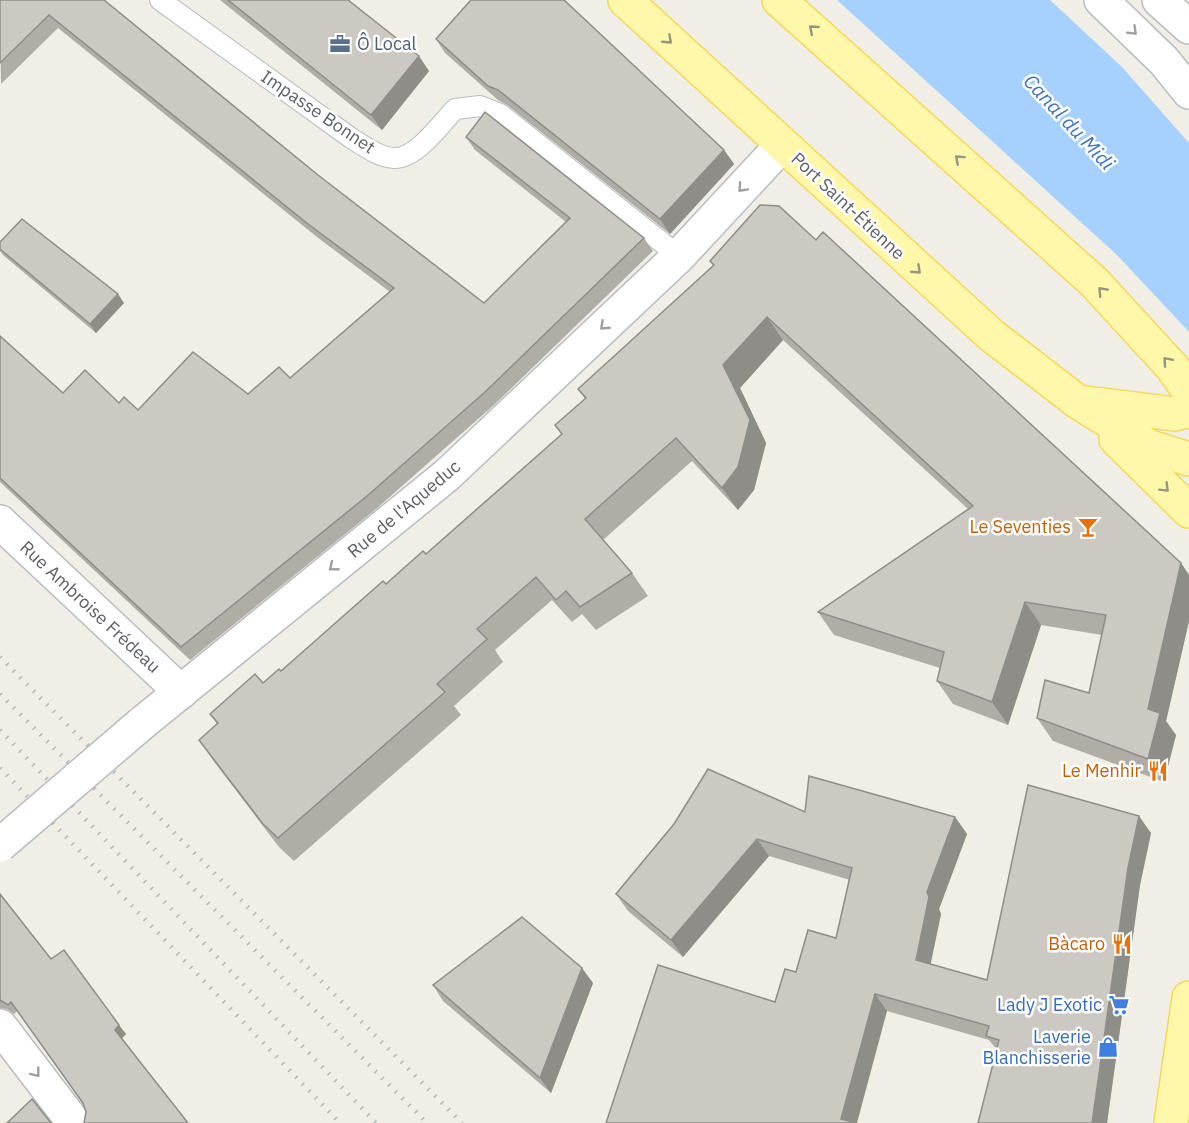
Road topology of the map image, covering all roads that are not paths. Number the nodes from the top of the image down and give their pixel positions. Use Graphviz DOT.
graph roads {
  1 [pos="160,0"];
  2 [pos="625,0"];
  3 [pos="780,0"];
  4 [pos="1101,0"];
  5 [pos="1159,0"];
  6 [pos="1189,27"];
  7 [pos="1189,92"];
  8 [pos="782,145"];
  9 [pos="679,256"];
  10 [pos="1189,391"];
  11 [pos="1078,402"];
  12 [pos="1189,410"];
  13 [pos="1188,459"];
  14 [pos="1189,511"];
  15 [pos="0,522"];
  16 [pos="181,692"];
  17 [pos="0,845"];
  18 [pos="1189,998"];
  19 [pos="0,1026"];
  20 [pos="74,1123"];
  21 [pos="1171,1123"];
  1 -- 9 [label="lane, Impasse Bonnet"];
  2 -- 8 [label="main road, Port Saint-Étienne, one-way"];
  10 -- 3 [label="main road, one-way"];
  4 -- 7 [label="street, one-way"];
  5 -- 6 [label="street"];
  8 -- 9 [label="street, Rue de l'Aqueduc, one-way"];
  8 -- 11 [label="main road, Port Saint-Étienne, one-way"];
  9 -- 16 [label="street, Rue de l'Aqueduc, one-way"];
  11 -- 12 [label="main road"];
  11 -- 13 [label="main road, Port Saint-Étienne"];
  11 -- 14 [label="main road, Port Saint-Étienne, one-way"];
  15 -- 16 [label="street, Rue Ambroise Frédeau"];
  16 -- 17 [label="street, Rue de l'Aqueduc, bridge"];
  18 -- 21 [label="main road"];
  19 -- 20 [label="street, one-way"];
}
